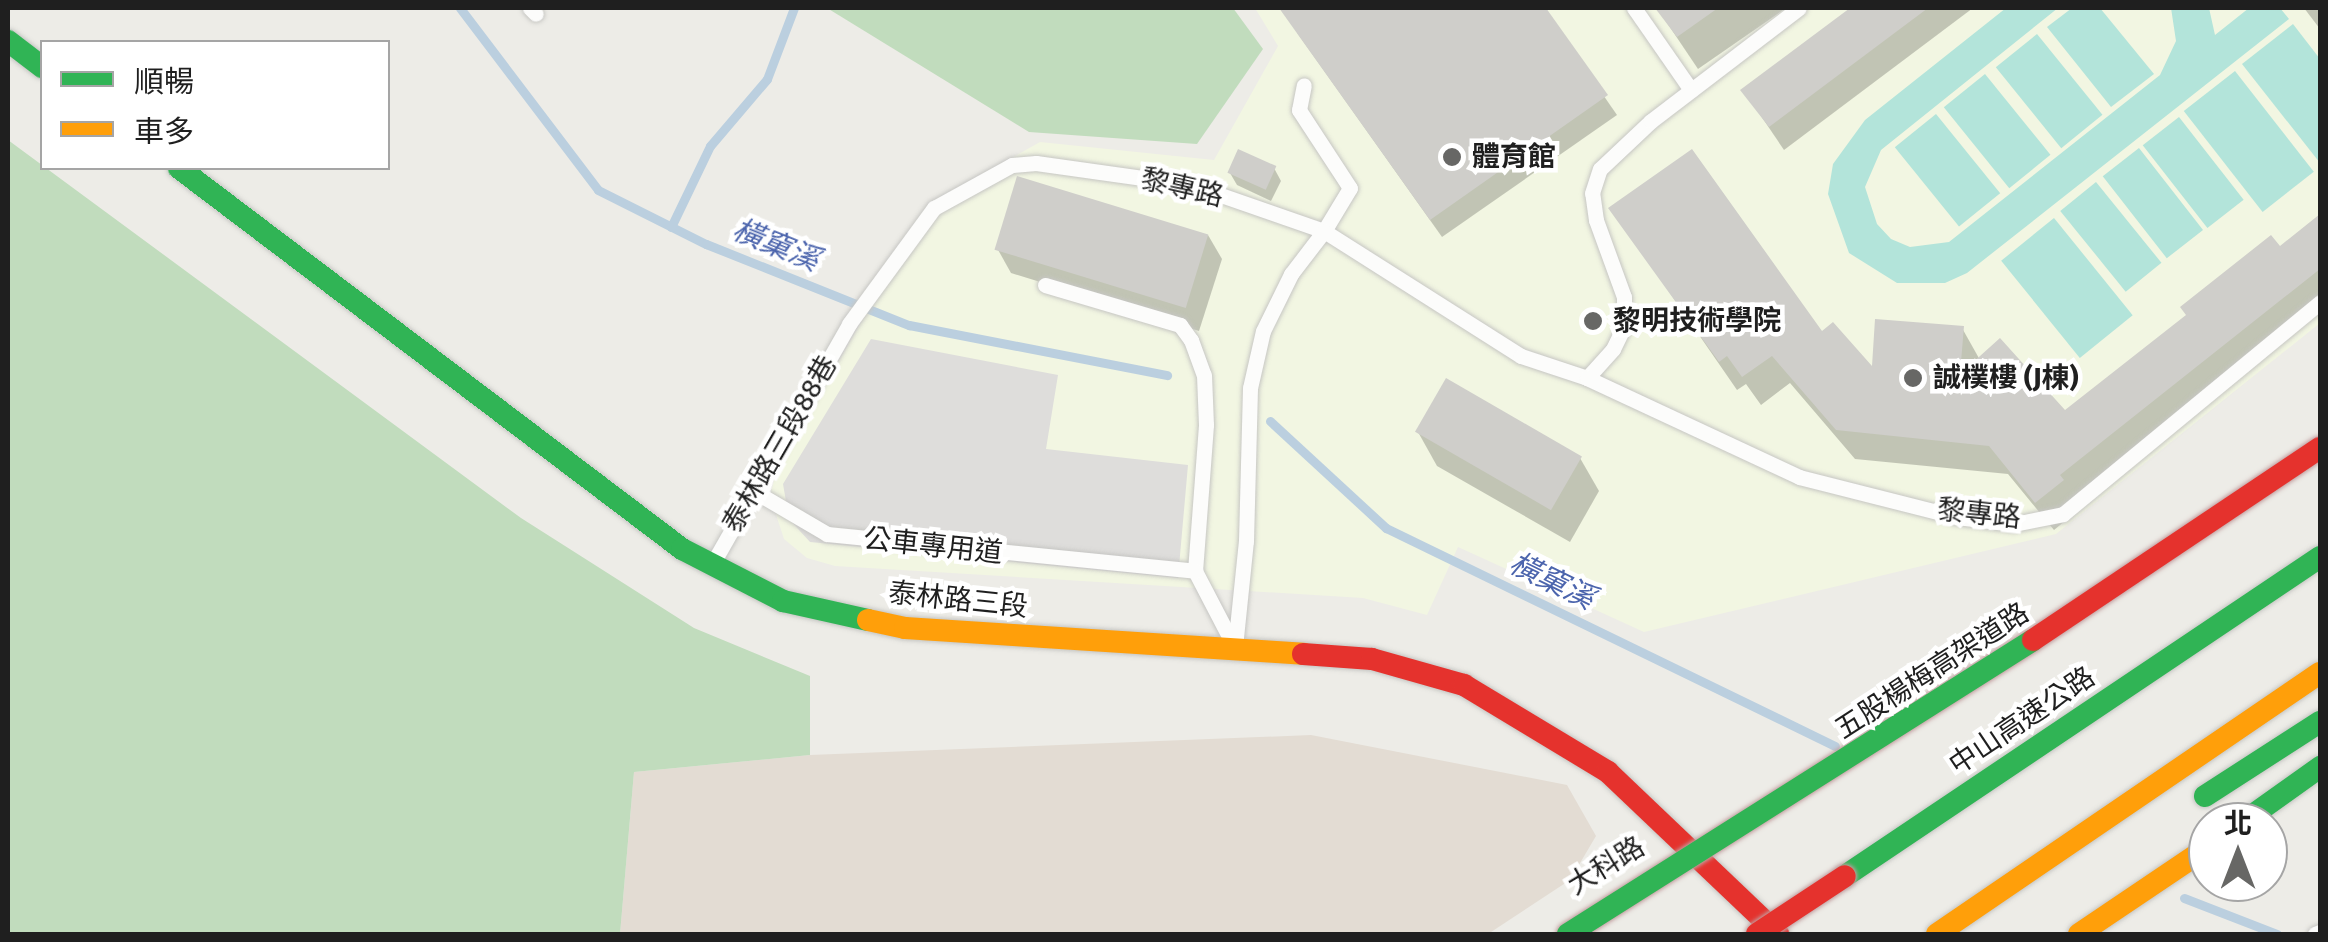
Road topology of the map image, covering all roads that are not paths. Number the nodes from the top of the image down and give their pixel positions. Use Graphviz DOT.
graph roads {
  1 [pos="1634,8"];
  2 [pos="1799,8"];
  3 [pos="8,41"];
  4 [pos="40,65"];
  5 [pos="1304,85"];
  6 [pos="1692,90"];
  7 [pos="182,170"];
  8 [pos="1324,231"];
  9 [pos="882,271"];
  10 [pos="1045,285"];
  11 [pos="2320,302"];
  12 [pos="1587,378"];
  13 [pos="2320,444"];
  14 [pos="752,490"];
  15 [pos="2320,554"];
  16 [pos="712,564"];
  17 [pos="1195,571"];
  18 [pos="1235,648"];
  19 [pos="2320,673"];
  20 [pos="2320,724"];
  21 [pos="2320,766"];
  22 [pos="2270,802"];
  23 [pos="2184,809"];
  24 [pos="1693,849"];
  25 [pos="2188,861"];
  26 [pos="1549,934"];
  27 [pos="1568,934"];
  28 [pos="1757,934"];
  29 [pos="1778,934"];
  30 [pos="1937,934"];
  31 [pos="2080,934"];
  1 -- 6 [label="lane"];
  2 -- 6 [label="lane"];
  3 -- 4 [label="main road"];
  5 -- 8 [label="lane"];
  6 -- 12 [label="lane"];
  7 -- 16 [label="main road, 泰林路三段"];
  8 -- 9 [label="lane, 黎專路"];
  8 -- 12 [label="lane, 黎專路"];
  8 -- 18 [label="lane"];
  9 -- 14 [label="lane, 泰林路三段88巷"];
  10 -- 17 [label="lane"];
  11 -- 12 [label="lane, 黎專路"];
  13 -- 24 [label="lane"];
  13 -- 27 [label="main road, 五股楊梅高架道路, bridge"];
  14 -- 16 [label="lane, 泰林路三段88巷"];
  14 -- 17 [label="lane, 公車專用道"];
  15 -- 28 [label="main road, 中山高速公路, bridge"];
  16 -- 18 [label="main road, 泰林路三段"];
  17 -- 18 [label="lane"];
  18 -- 24 [label="main road, 泰林路三段"];
  19 -- 30 [label="main road"];
  20 -- 23 [label="main road"];
  21 -- 22 [label="main road"];
  24 -- 26 [label="main road, 大科路"];
  24 -- 29 [label="main road, 泰林路三段"];
  25 -- 31 [label="main road"];
}
